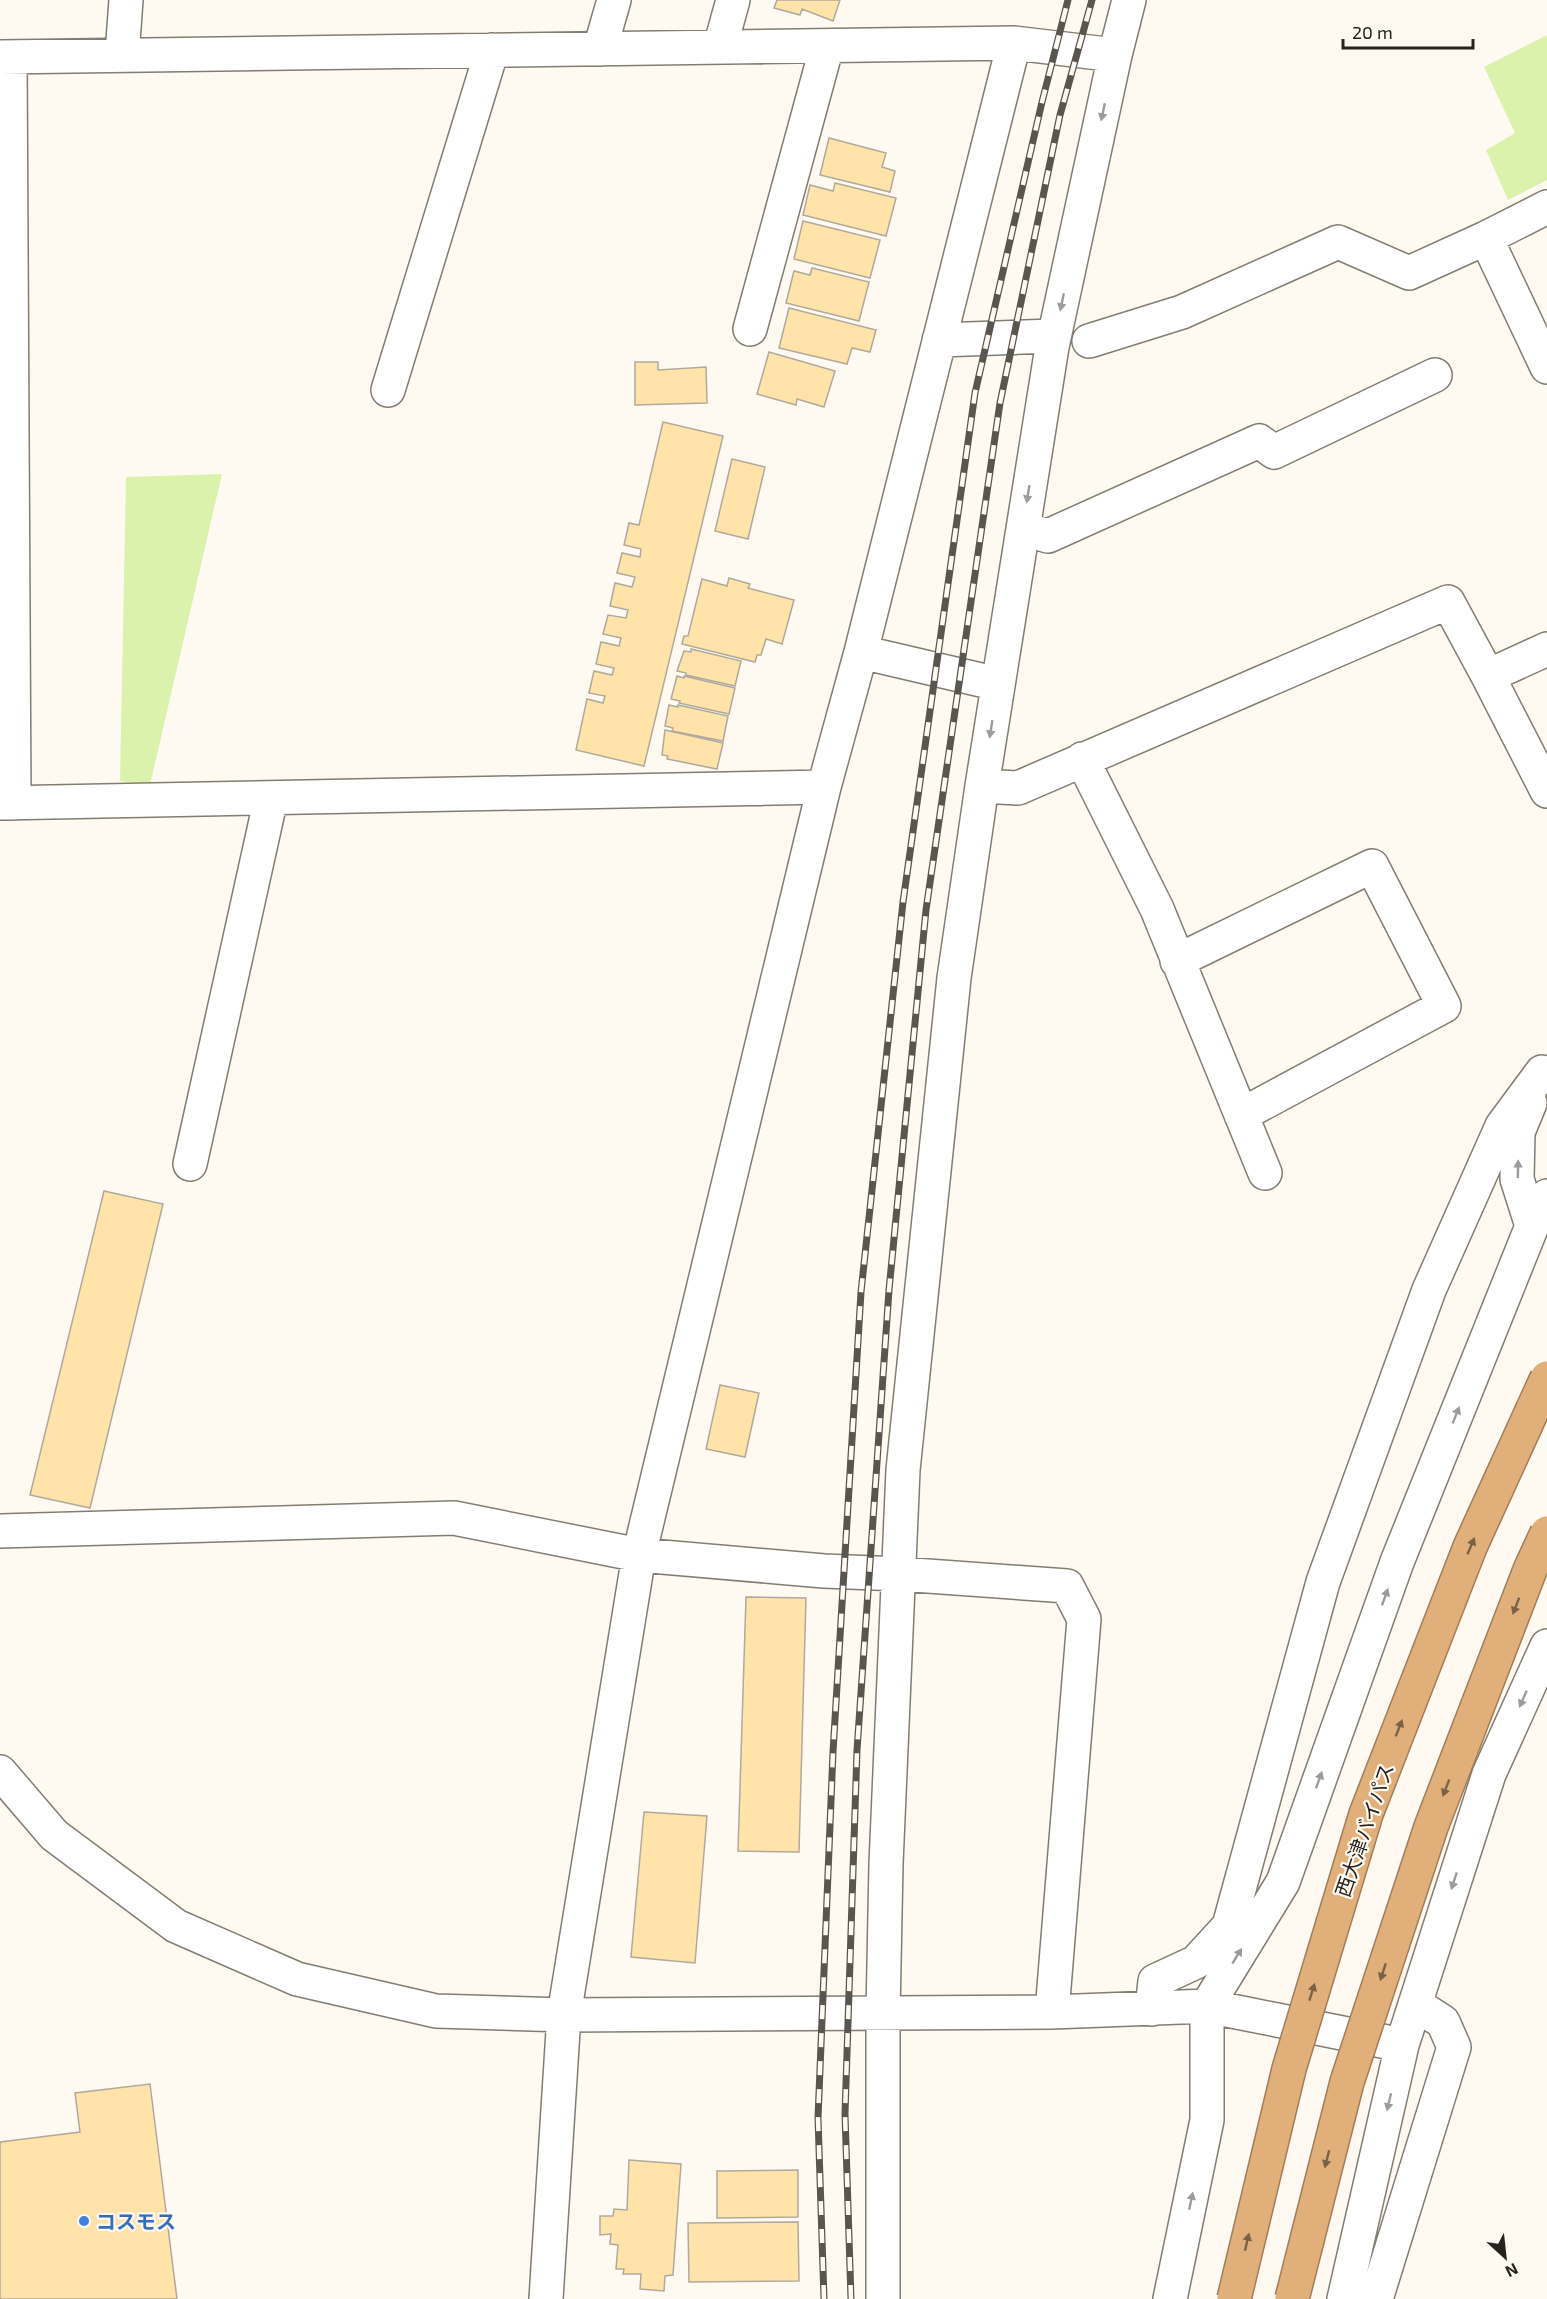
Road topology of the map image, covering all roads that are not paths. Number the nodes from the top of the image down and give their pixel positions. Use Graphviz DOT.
graph roads {
  1 [pos="126,0"];
  2 [pos="614,0"];
  3 [pos="733,0"];
  4 [pos="1129,0"];
  5 [pos="1014,43"];
  6 [pos="827,46"];
  7 [pos="720,47"];
  8 [pos="600,49"];
  9 [pos="492,50"];
  10 [pos="1115,55"];
  11 [pos="122,56"];
  12 [pos="5,57"];
  13 [pos="1547,207"];
  14 [pos="1486,238"];
  15 [pos="750,329"];
  16 [pos="1054,336"];
  17 [pos="939,340"];
  18 [pos="1089,341"];
  19 [pos="1547,367"];
  20 [pos="1435,375"];
  21 [pos="388,390"];
  22 [pos="1023,529"];
  23 [pos="1547,649"];
  24 [pos="861,652"];
  25 [pos="1488,676"];
  26 [pos="998,684"];
  27 [pos="1082,759"];
  28 [pos="982,786"];
  29 [pos="824,787"];
  30 [pos="1547,791"];
  31 [pos="271,798"];
  32 [pos="7,803"];
  33 [pos="1177,961"];
  34 [pos="1544,1067"];
  35 [pos="1241,1115"];
  36 [pos="190,1164"];
  37 [pos="1265,1173"];
  38 [pos="1547,1196"];
  39 [pos="1532,1226"];
  40 [pos="1547,1378"];
  41 [pos="0,1531"];
  42 [pos="1547,1533"];
  43 [pos="639,1555"];
  44 [pos="900,1574"];
  45 [pos="1547,1646"];
  46 [pos="0,1772"];
  47 [pos="1415,2004"];
  48 [pos="1207,2006"];
  49 [pos="1152,2009"];
  50 [pos="1052,2012"];
  51 [pos="883,2013"];
  52 [pos="564,2014"];
  53 [pos="1402,2045"];
  54 [pos="546,2299"];
  55 [pos="883,2299"];
  56 [pos="1170,2299"];
  57 [pos="1234,2299"];
  58 [pos="1292,2299"];
  59 [pos="1344,2299"];
  60 [pos="1376,2299"];
  1 -- 11 [label="street"];
  2 -- 8 [label="street"];
  3 -- 7 [label="street"];
  4 -- 10 [label="street"];
  5 -- 6 [label="street"];
  5 -- 10 [label="street"];
  5 -- 17 [label="street"];
  6 -- 7 [label="street"];
  6 -- 15 [label="street"];
  7 -- 8 [label="street"];
  8 -- 9 [label="street"];
  9 -- 11 [label="street"];
  9 -- 21 [label="street"];
  10 -- 16 [label="street, one-way"];
  11 -- 12 [label="street"];
  12 -- 32 [label="street"];
  13 -- 14 [label="street"];
  14 -- 18 [label="street"];
  14 -- 19 [label="street"];
  16 -- 17 [label="street"];
  16 -- 22 [label="street, one-way"];
  17 -- 24 [label="street"];
  20 -- 22 [label="street"];
  22 -- 26 [label="street"];
  23 -- 25 [label="street"];
  24 -- 26 [label="street"];
  24 -- 29 [label="street"];
  25 -- 27 [label="street"];
  25 -- 30 [label="street"];
  26 -- 28 [label="street, one-way"];
  27 -- 28 [label="street"];
  27 -- 33 [label="street"];
  28 -- 44 [label="street"];
  29 -- 31 [label="street"];
  29 -- 43 [label="street"];
  31 -- 32 [label="street"];
  31 -- 36 [label="street"];
  33 -- 35 [label="street"];
  33 -- 35 [label="street"];
  39 -- 34 [label="street, one-way"];
  34 -- 49 [label="street"];
  35 -- 37 [label="street"];
  38 -- 39 [label="street"];
  48 -- 39 [label="street, one-way"];
  57 -- 40 [label="highway, 西大津バイパス, one-way, bridge"];
  41 -- 43 [label="street"];
  42 -- 58 [label="highway, one-way, bridge"];
  43 -- 44 [label="street"];
  43 -- 52 [label="street"];
  44 -- 50 [label="street"];
  44 -- 51 [label="street"];
  45 -- 47 [label="street, one-way"];
  46 -- 52 [label="street"];
  47 -- 53 [label="street"];
  47 -- 60 [label="street"];
  48 -- 49 [label="street"];
  48 -- 53 [label="street"];
  56 -- 48 [label="street, one-way"];
  49 -- 50 [label="street"];
  50 -- 51 [label="street"];
  51 -- 52 [label="street"];
  51 -- 55 [label="street"];
  52 -- 54 [label="street"];
  53 -- 59 [label="street, one-way"];
}
